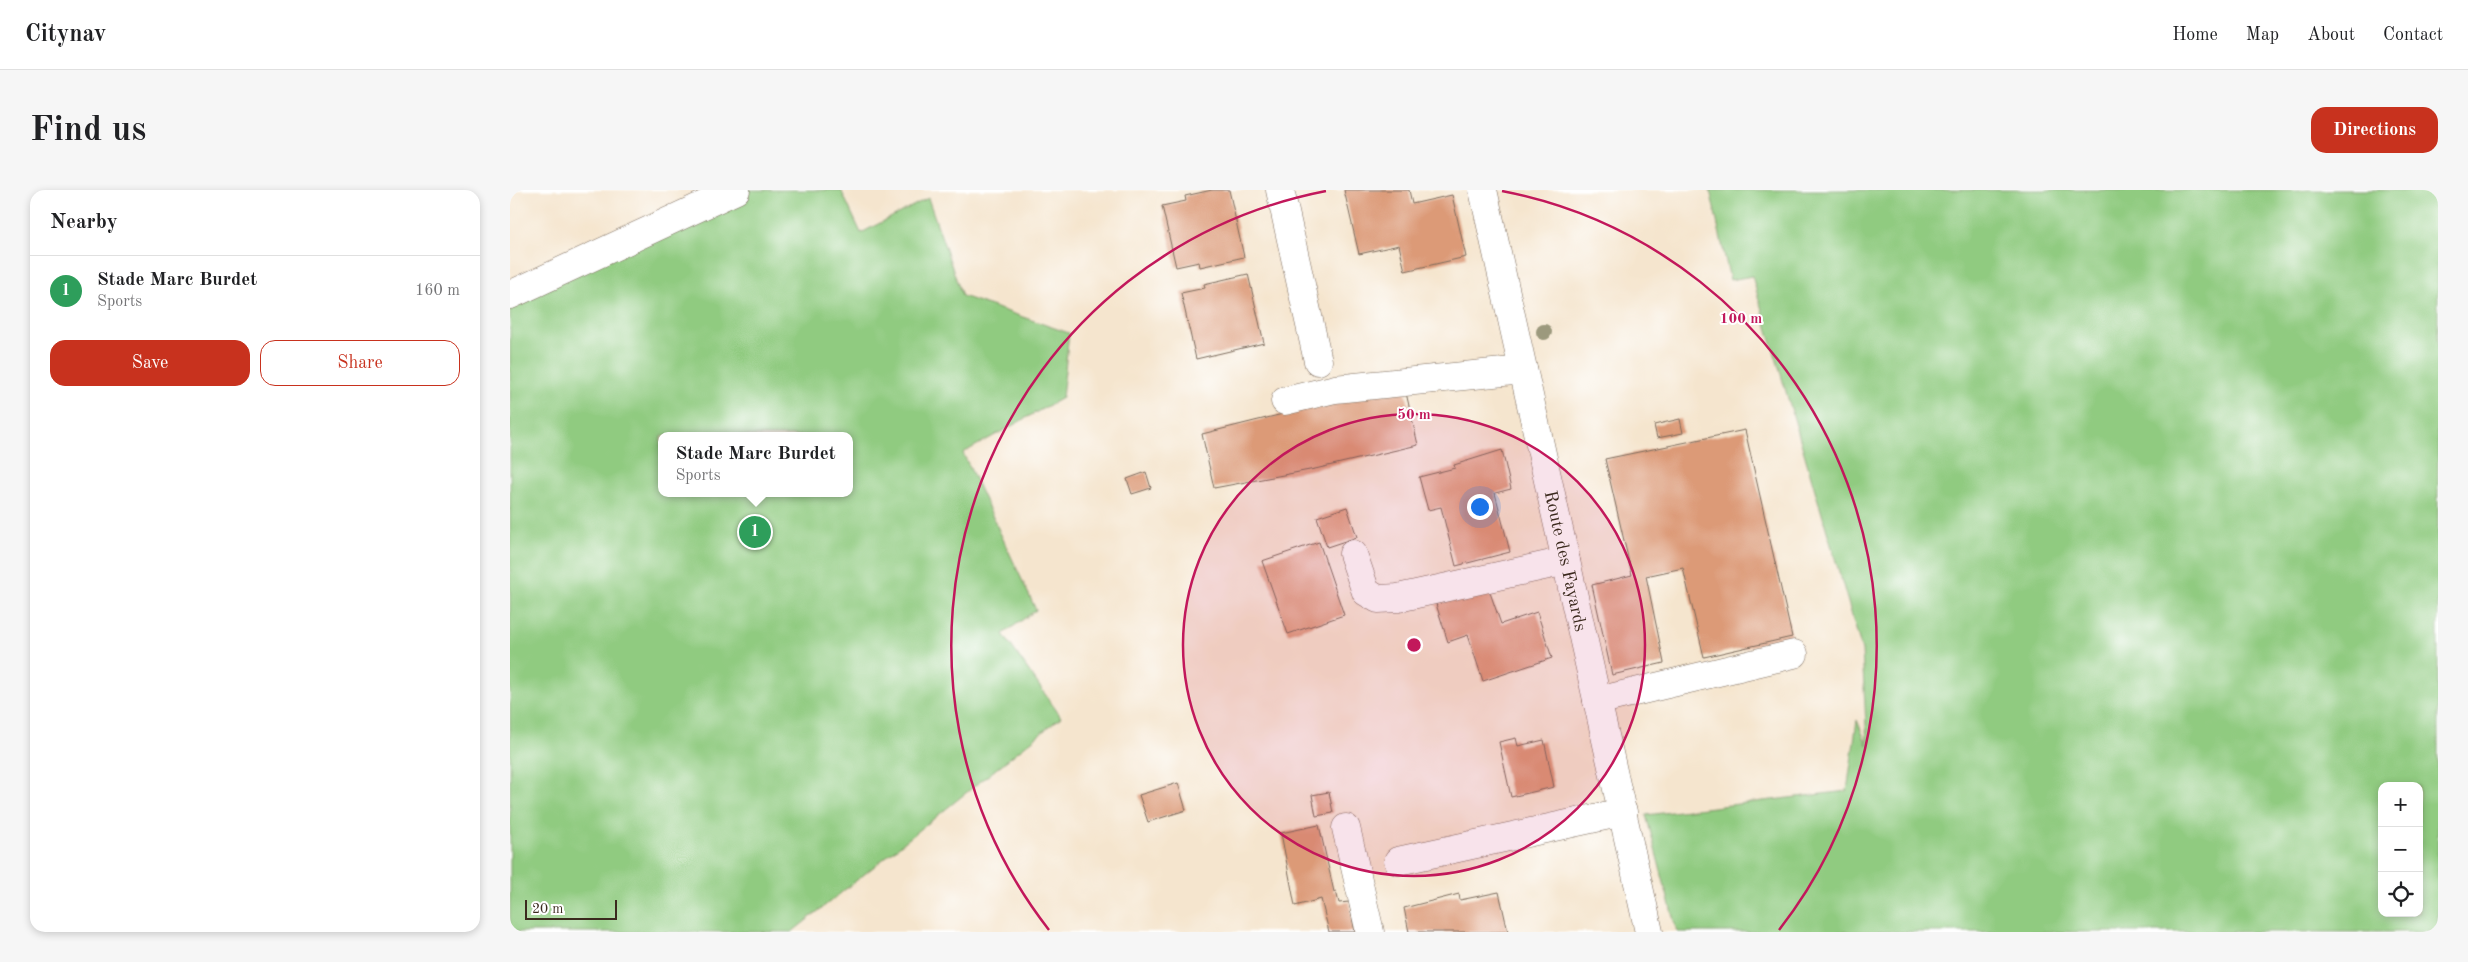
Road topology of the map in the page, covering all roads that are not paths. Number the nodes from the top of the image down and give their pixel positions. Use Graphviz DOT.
graph roads {
  1 [pos="736,190"];
  2 [pos="1280,190"];
  3 [pos="1483,190"];
  4 [pos="510,295"];
  5 [pos="1318,361"];
  6 [pos="1523,370"];
  7 [pos="1285,401"];
  8 [pos="1353,554"];
  9 [pos="1566,561"];
  10 [pos="1794,654"];
  11 [pos="1597,701"];
  12 [pos="1623,812"];
  13 [pos="1346,828"];
  14 [pos="1398,862"];
  15 [pos="1370,932"];
  16 [pos="1649,932"];
  1 -- 4 [label="main road"];
  2 -- 5 [label="main road"];
  3 -- 6 [label="main road, Route des Fayards"];
  6 -- 7 [label="main road"];
  6 -- 9 [label="main road, Route des Fayards"];
  8 -- 9 [label="main road"];
  9 -- 11 [label="main road, Route des Fayards"];
  10 -- 11 [label="main road"];
  11 -- 12 [label="main road, Route des Fayards"];
  12 -- 14 [label="main road"];
  12 -- 16 [label="main road, Route des Fayards"];
  13 -- 15 [label="main road"];
}
